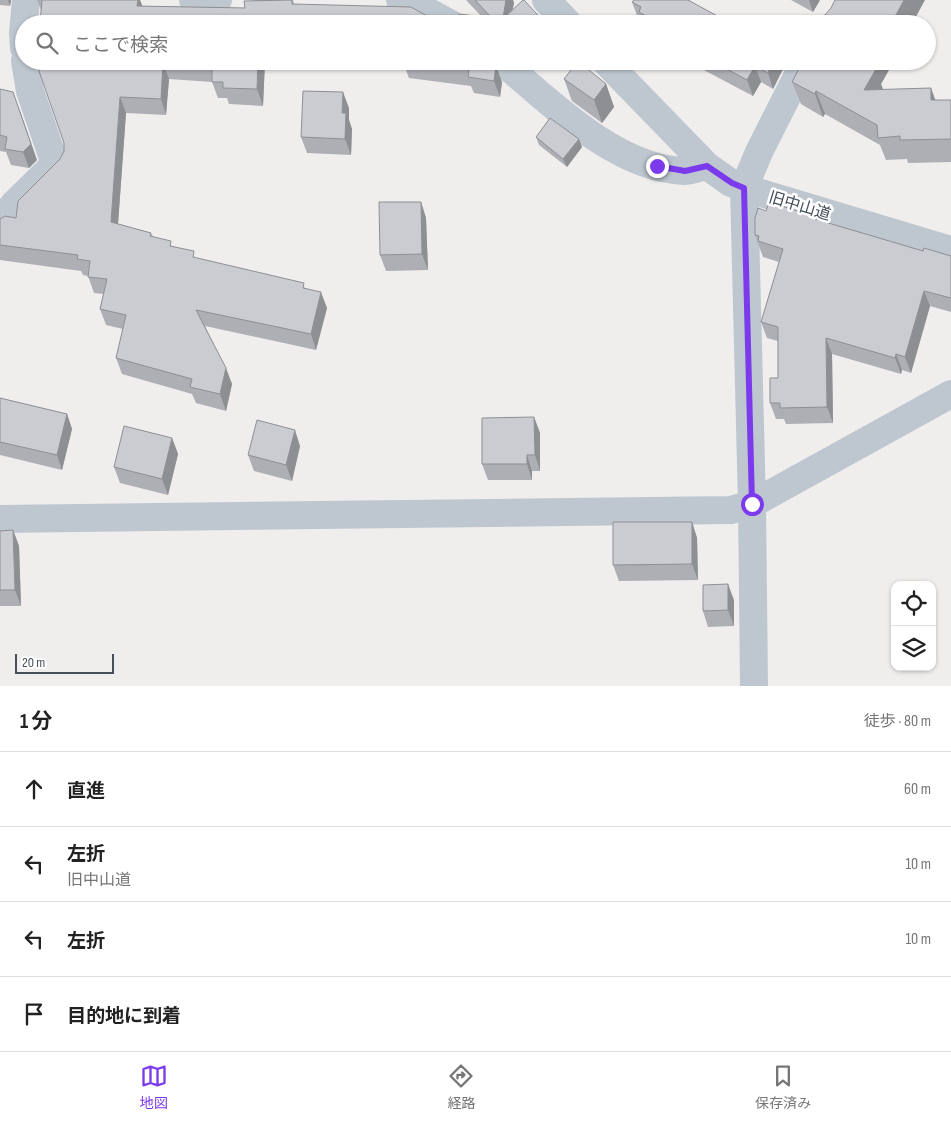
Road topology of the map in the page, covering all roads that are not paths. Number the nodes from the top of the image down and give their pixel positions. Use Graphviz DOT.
graph roads {
  1 [pos="26,0"];
  2 [pos="193,0"];
  3 [pos="218,0"];
  4 [pos="400,0"];
  5 [pos="546,0"];
  6 [pos="25,15"];
  7 [pos="434,15"];
  8 [pos="560,15"];
  9 [pos="26,70"];
  10 [pos="512,70"];
  11 [pos="614,70"];
  12 [pos="800,70"];
  13 [pos="707,166"];
  14 [pos="744,188"];
  15 [pos="0,222"];
  16 [pos="951,250"];
  17 [pos="951,394"];
  18 [pos="752,504"];
  19 [pos="0,519"];
  20 [pos="754,686"];
  1 -- 6 [label="street"];
  2 -- 3 [label="street"];
  4 -- 7 [label="street"];
  5 -- 8 [label="street"];
  9 -- 15 [label="street"];
  10 -- 13 [label="street"];
  11 -- 13 [label="street, 旧中山道"];
  12 -- 14 [label="street"];
  13 -- 14 [label="street, 旧中山道"];
  14 -- 16 [label="street, 旧中山道"];
  14 -- 18 [label="street"];
  17 -- 18 [label="street"];
  18 -- 19 [label="street"];
  18 -- 20 [label="street"];
}
